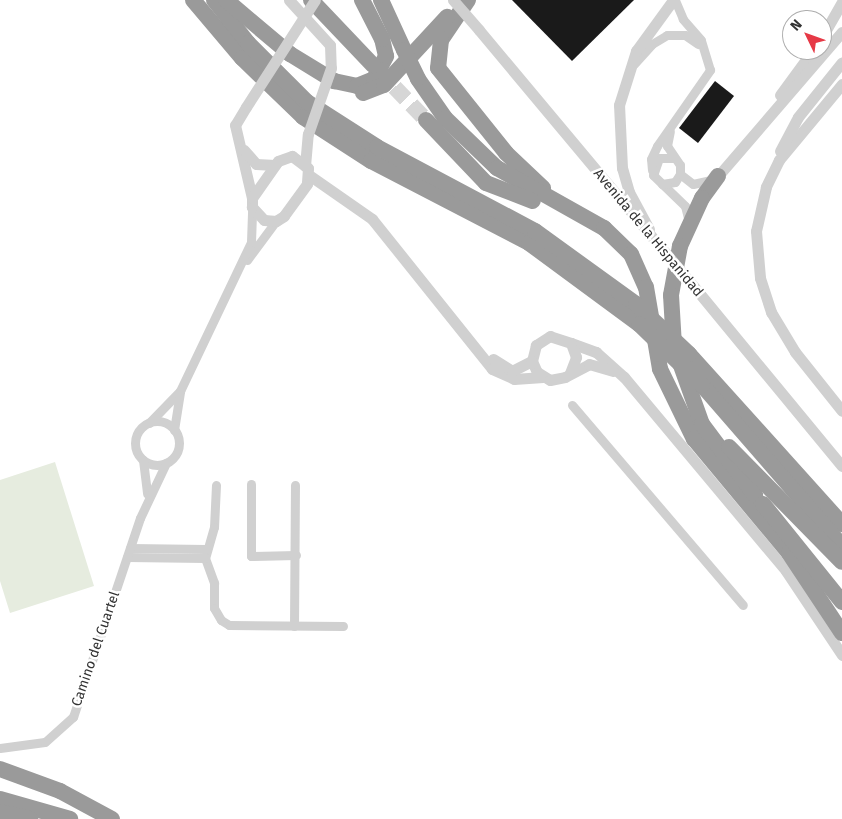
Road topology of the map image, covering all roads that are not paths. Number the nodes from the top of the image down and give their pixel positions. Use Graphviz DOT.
graph roads {
  1 [pos="193,0"];
  2 [pos="214,0"];
  3 [pos="226,0"];
  4 [pos="289,0"];
  5 [pos="313,0"];
  6 [pos="362,0"];
  7 [pos="381,0"];
  8 [pos="453,0"];
  9 [pos="466,0"];
  10 [pos="674,0"];
  11 [pos="842,2"];
  12 [pos="832,20"];
  13 [pos="842,32"];
  14 [pos="842,40"];
  15 [pos="705,51"];
  16 [pos="290,54"];
  17 [pos="807,60"];
  18 [pos="842,62"];
  19 [pos="373,65"];
  20 [pos="817,65"];
  21 [pos="842,74"];
  22 [pos="624,79"];
  23 [pos="842,84"];
  24 [pos="768,119"];
  25 [pos="426,120"];
  26 [pos="673,124"];
  27 [pos="800,132"];
  28 [pos="306,139"];
  29 [pos="244,150"];
  30 [pos="292,156"];
  31 [pos="673,158"];
  32 [pos="779,160"];
  33 [pos="275,165"];
  34 [pos="307,170"];
  35 [pos="652,170"];
  36 [pos="680,174"];
  37 [pos="718,176"];
  38 [pos="662,184"];
  39 [pos="334,193"];
  40 [pos="300,194"];
  41 [pos="252,203"];
  42 [pos="580,214"];
  43 [pos="276,220"];
  44 [pos="690,222"];
  45 [pos="615,239"];
  46 [pos="654,240"];
  47 [pos="241,269"];
  48 [pos="468,338"];
  49 [pos="571,343"];
  50 [pos="532,361"];
  51 [pos="570,373"];
  52 [pos="543,377"];
  53 [pos="624,377"];
  54 [pos="180,391"];
  55 [pos="688,394"];
  56 [pos="572,405"];
  57 [pos="676,408"];
  58 [pos="842,411"];
  59 [pos="149,423"];
  60 [pos="174,430"];
  61 [pos="143,460"];
  62 [pos="166,463"];
  63 [pos="842,466"];
  64 [pos="251,484"];
  65 [pos="216,485"];
  66 [pos="295,485"];
  67 [pos="755,495"];
  68 [pos="146,502"];
  69 [pos="842,524"];
  70 [pos="842,546"];
  71 [pos="130,548"];
  72 [pos="206,553"];
  73 [pos="296,555"];
  74 [pos="128,557"];
  75 [pos="842,562"];
  76 [pos="842,602"];
  77 [pos="743,605"];
  78 [pos="294,626"];
  79 [pos="343,626"];
  80 [pos="842,633"];
  81 [pos="842,655"];
  82 [pos="0,748"];
  83 [pos="0,769"];
  84 [pos="0,799"];
  85 [pos="0,812"];
  86 [pos="30,819"];
  87 [pos="70,819"];
  88 [pos="112,819"];
  1 -- 70 [label="highway, bridge"];
  2 -- 69 [label="highway, bridge"];
  3 -- 16 [label="highway"];
  4 -- 28 [label="street, bridge"];
  5 -- 19 [label="highway"];
  5 -- 29 [label="street, bridge"];
  6 -- 16 [label="highway"];
  7 -- 42 [label="highway, bridge"];
  8 -- 46 [label="street, Avenida de la Hispanidad, bridge"];
  9 -- 16 [label="highway"];
  9 -- 42 [label="highway"];
  10 -- 15 [label="street"];
  10 -- 22 [label="street"];
  11 -- 12 [label="street"];
  13 -- 20 [label="street"];
  14 -- 20 [label="street"];
  15 -- 22 [label="street"];
  15 -- 26 [label="street"];
  17 -- 24 [label="street"];
  18 -- 32 [label="street"];
  20 -- 24 [label="street"];
  21 -- 27 [label="street"];
  22 -- 46 [label="street"];
  23 -- 27 [label="street"];
  24 -- 37 [label="street"];
  25 -- 45 [label="highway"];
  26 -- 31 [label="street"];
  26 -- 35 [label="street"];
  27 -- 32 [label="street"];
  28 -- 30 [label="street"];
  28 -- 34 [label="street"];
  29 -- 33 [label="street"];
  29 -- 41 [label="street"];
  30 -- 33 [label="street"];
  30 -- 34 [label="street"];
  31 -- 35 [label="street"];
  31 -- 36 [label="street"];
  32 -- 58 [label="street"];
  33 -- 41 [label="street"];
  34 -- 39 [label="street"];
  34 -- 40 [label="street"];
  35 -- 38 [label="street"];
  36 -- 37 [label="street"];
  36 -- 38 [label="street"];
  37 -- 44 [label="highway"];
  38 -- 44 [label="street"];
  39 -- 40 [label="street"];
  39 -- 48 [label="street"];
  40 -- 43 [label="street"];
  41 -- 43 [label="street"];
  41 -- 47 [label="street"];
  42 -- 45 [label="highway"];
  43 -- 47 [label="street"];
  44 -- 55 [label="highway"];
  45 -- 57 [label="highway"];
  46 -- 63 [label="street, Avenida de la Hispanidad, bridge"];
  47 -- 54 [label="street"];
  48 -- 50 [label="street"];
  48 -- 52 [label="street"];
  49 -- 50 [label="street"];
  49 -- 51 [label="street"];
  49 -- 53 [label="street"];
  50 -- 52 [label="street"];
  51 -- 52 [label="street"];
  51 -- 53 [label="street"];
  53 -- 81 [label="street"];
  54 -- 59 [label="street"];
  54 -- 60 [label="street"];
  55 -- 67 [label="highway"];
  55 -- 75 [label="highway"];
  56 -- 77 [label="street"];
  57 -- 67 [label="highway"];
  57 -- 80 [label="highway"];
  59 -- 60 [label="street"];
  59 -- 61 [label="street"];
  60 -- 62 [label="street"];
  61 -- 62 [label="street"];
  61 -- 68 [label="street, Camino del Cuartel"];
  62 -- 68 [label="street, Camino del Cuartel"];
  64 -- 73 [label="street"];
  65 -- 72 [label="street"];
  66 -- 73 [label="street"];
  67 -- 76 [label="highway"];
  68 -- 71 [label="street, Camino del Cuartel"];
  71 -- 72 [label="street"];
  71 -- 74 [label="street, Camino del Cuartel"];
  72 -- 74 [label="street"];
  72 -- 78 [label="street"];
  73 -- 78 [label="street"];
  74 -- 82 [label="street, Camino del Cuartel"];
  78 -- 79 [label="street"];
  83 -- 88 [label="highway"];
  84 -- 87 [label="highway"];
  85 -- 86 [label="highway"];
}
